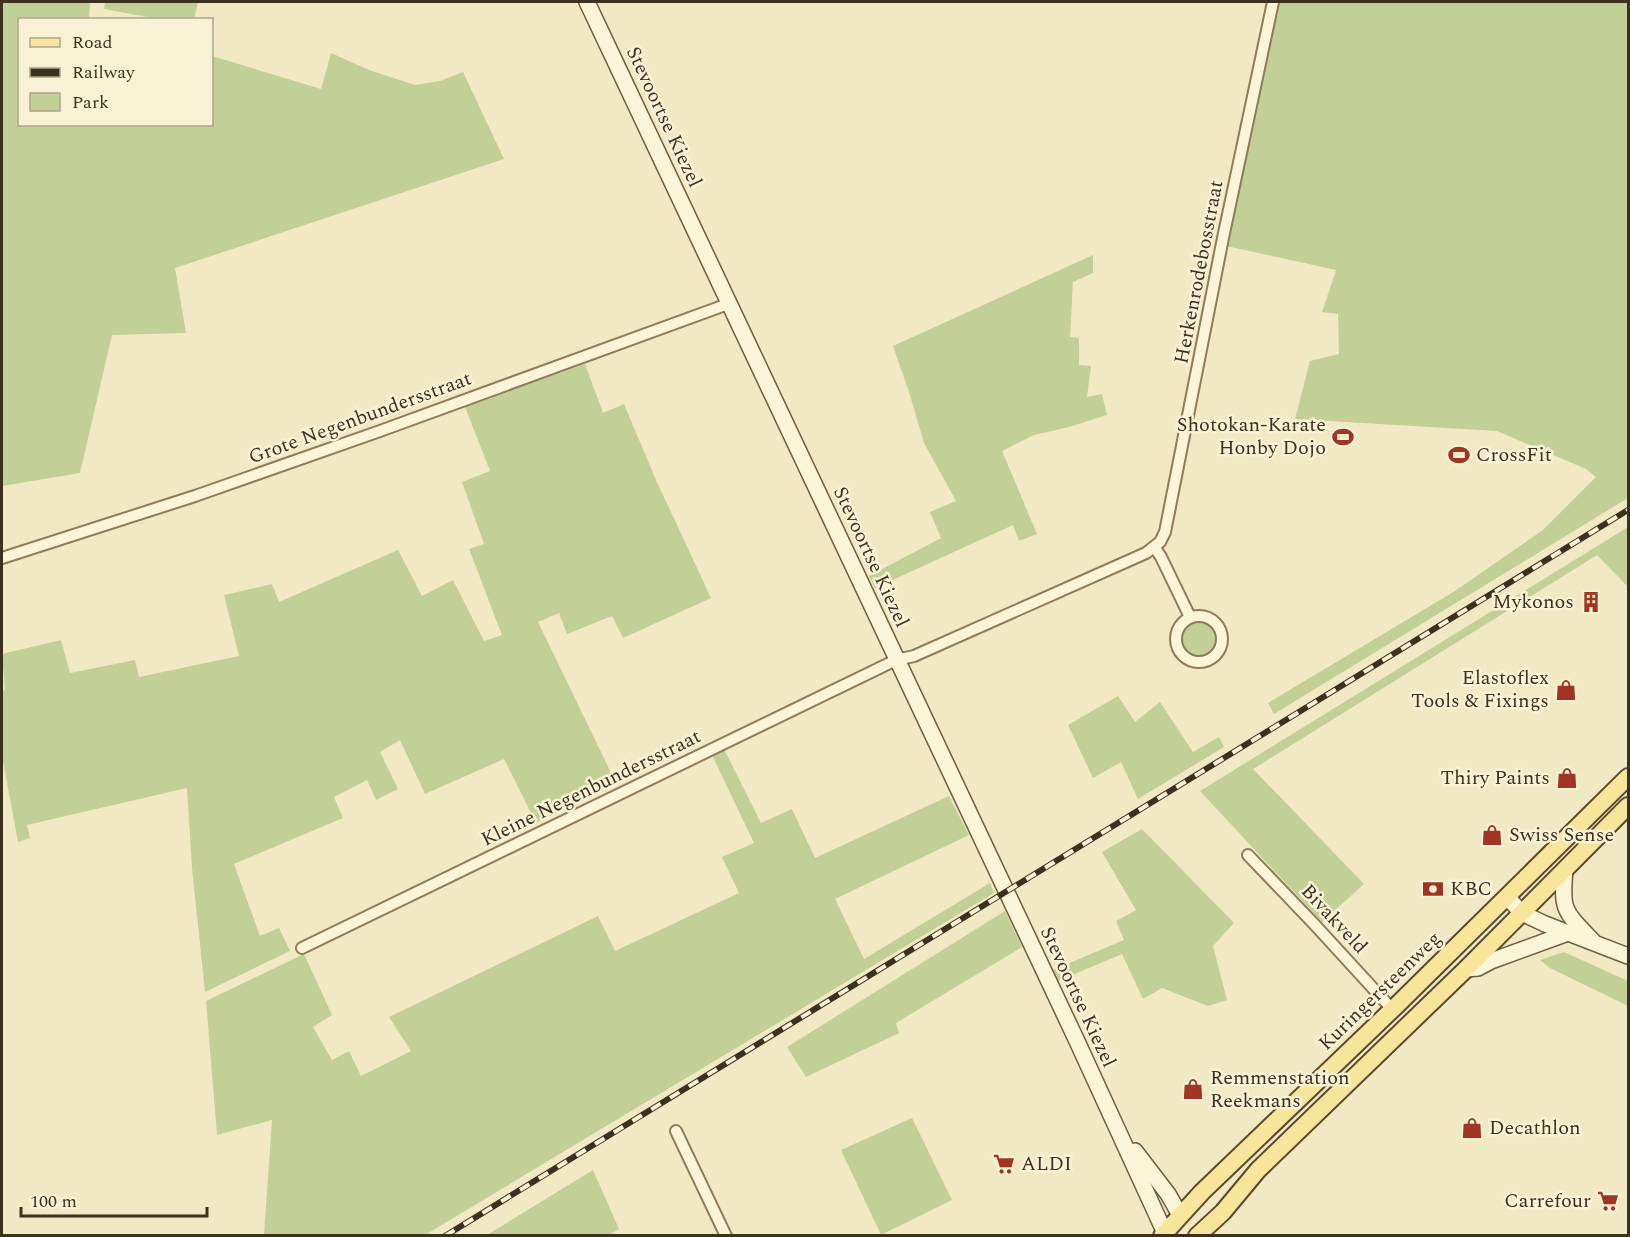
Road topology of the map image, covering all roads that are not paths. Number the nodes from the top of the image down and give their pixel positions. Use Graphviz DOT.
graph roads {
  1 [pos="587,2"];
  2 [pos="1273,2"];
  3 [pos="728,304"];
  4 [pos="1155,548"];
  5 [pos="2,558"];
  6 [pos="1190,617"];
  7 [pos="896,660"];
  8 [pos="1629,777"];
  9 [pos="1629,806"];
  10 [pos="1248,855"];
  11 [pos="1565,870"];
  12 [pos="1506,897"];
  13 [pos="1522,913"];
  14 [pos="1568,933"];
  15 [pos="1594,943"];
  16 [pos="302,948"];
  17 [pos="1629,956"];
  18 [pos="1466,969"];
  19 [pos="1392,1009"];
  20 [pos="1118,1130"];
  21 [pos="676,1131"];
  22 [pos="1180,1215"];
  23 [pos="1165,1235"];
  24 [pos="726,1236"];
  25 [pos="1191,1236"];
  26 [pos="1197,1236"];
  1 -- 3 [label="main road, Stevoortse Kiezel"];
  2 -- 4 [label="street, Herkenrodebosstraat"];
  3 -- 5 [label="street, Grote Negenbundersstraat"];
  3 -- 7 [label="main road, Stevoortse Kiezel"];
  4 -- 6 [label="street"];
  4 -- 7 [label="street"];
  6 -- 6 [label="street"];
  7 -- 16 [label="street, Kleine Negenbundersstraat"];
  7 -- 20 [label="main road, Stevoortse Kiezel"];
  8 -- 12 [label="main road, Kuringersteenweg"];
  9 -- 11 [label="main road"];
  10 -- 19 [label="street, Bivakveld"];
  11 -- 13 [label="main road"];
  11 -- 15 [label="main road"];
  12 -- 13 [label="main road"];
  12 -- 19 [label="main road, Kuringersteenweg"];
  13 -- 14 [label="main road"];
  13 -- 18 [label="main road"];
  14 -- 15 [label="main road"];
  14 -- 18 [label="main road"];
  15 -- 17 [label="main road"];
  18 -- 26 [label="main road"];
  19 -- 22 [label="main road, Kuringersteenweg"];
  20 -- 22 [label="main road, Stevoortse Kiezel"];
  20 -- 23 [label="main road, Stevoortse Kiezel"];
  21 -- 24 [label="street"];
  22 -- 23 [label="main road, Kuringersteenweg"];
  22 -- 25 [label="main road, Stevoortse Kiezel"];
}
